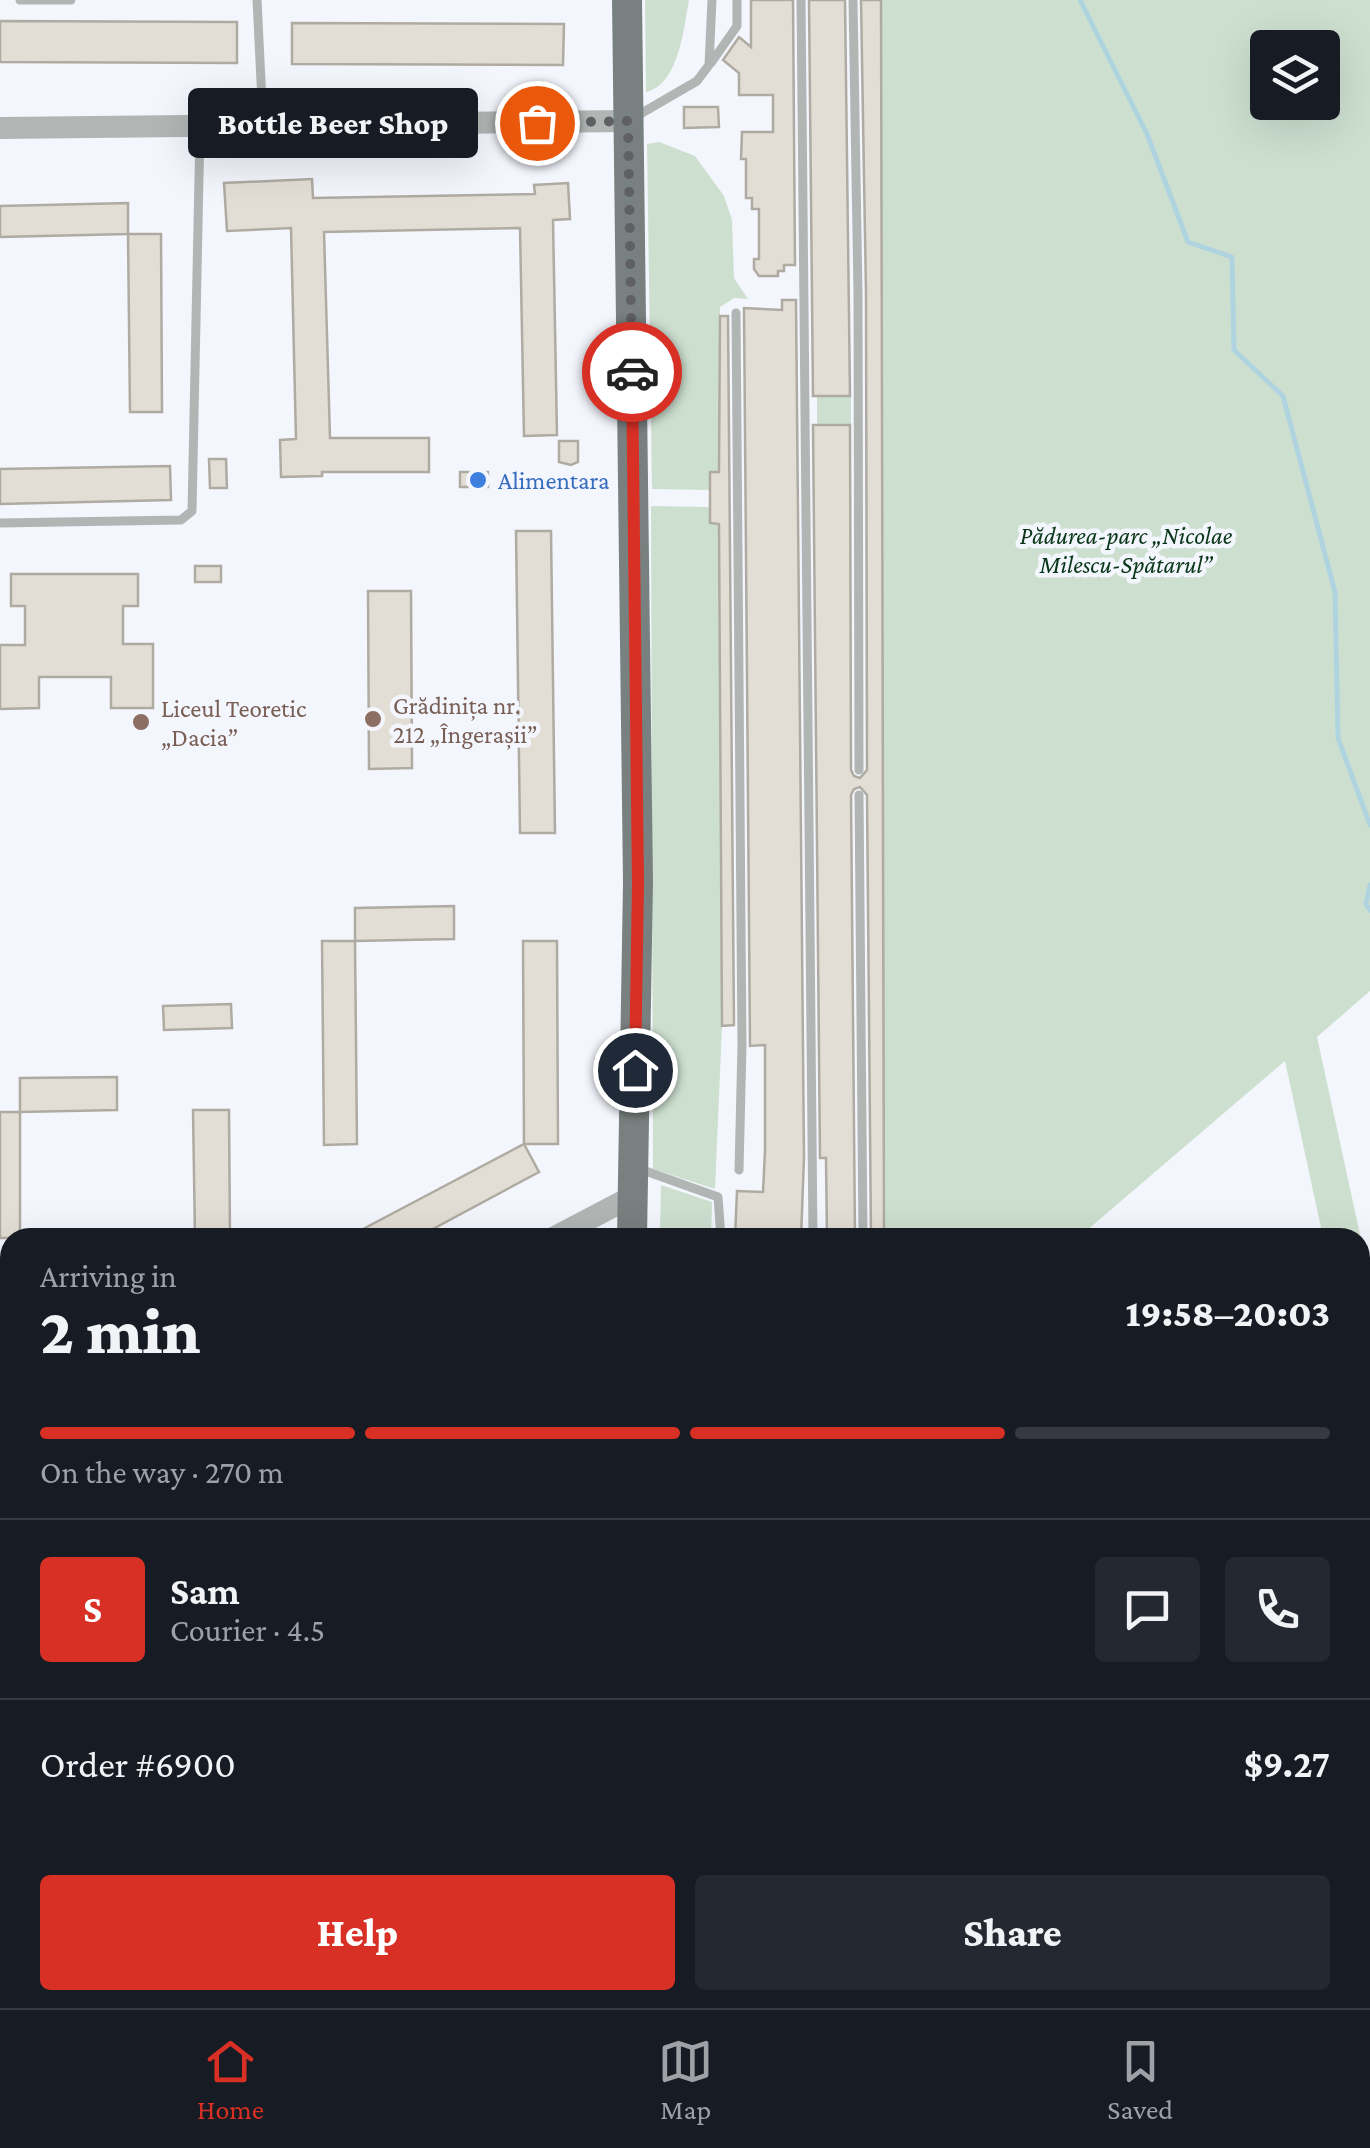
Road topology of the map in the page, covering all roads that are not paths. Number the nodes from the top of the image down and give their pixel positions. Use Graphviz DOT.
graph roads {
  1 [pos="20,0"];
  2 [pos="71,0"];
  3 [pos="257,0"];
  4 [pos="626,0"];
  5 [pos="712,0"];
  6 [pos="737,0"];
  7 [pos="801,0"];
  8 [pos="852,0"];
  9 [pos="709,66"];
  10 [pos="628,121"];
  11 [pos="264,124"];
  12 [pos="200,125"];
  13 [pos="0,128"];
  14 [pos="736,313"];
  15 [pos="0,523"];
  16 [pos="859,770"];
  17 [pos="859,796"];
  18 [pos="739,1170"];
  19 [pos="633,1182"];
  20 [pos="567,1228"];
  21 [pos="632,1228"];
  22 [pos="720,1228"];
  23 [pos="813,1228"];
  24 [pos="862,1228"];
  1 -- 2 [label="lane"];
  3 -- 11 [label="lane"];
  4 -- 10 [label="main road"];
  5 -- 9 [label="lane"];
  6 -- 9 [label="lane"];
  7 -- 23 [label="lane"];
  8 -- 16 [label="lane"];
  9 -- 10 [label="lane"];
  10 -- 11 [label="street"];
  10 -- 19 [label="main road"];
  11 -- 12 [label="street"];
  12 -- 13 [label="street"];
  12 -- 15 [label="lane"];
  14 -- 18 [label="lane"];
  17 -- 24 [label="lane"];
  19 -- 20 [label="street"];
  19 -- 21 [label="main road"];
  19 -- 22 [label="lane"];
}
